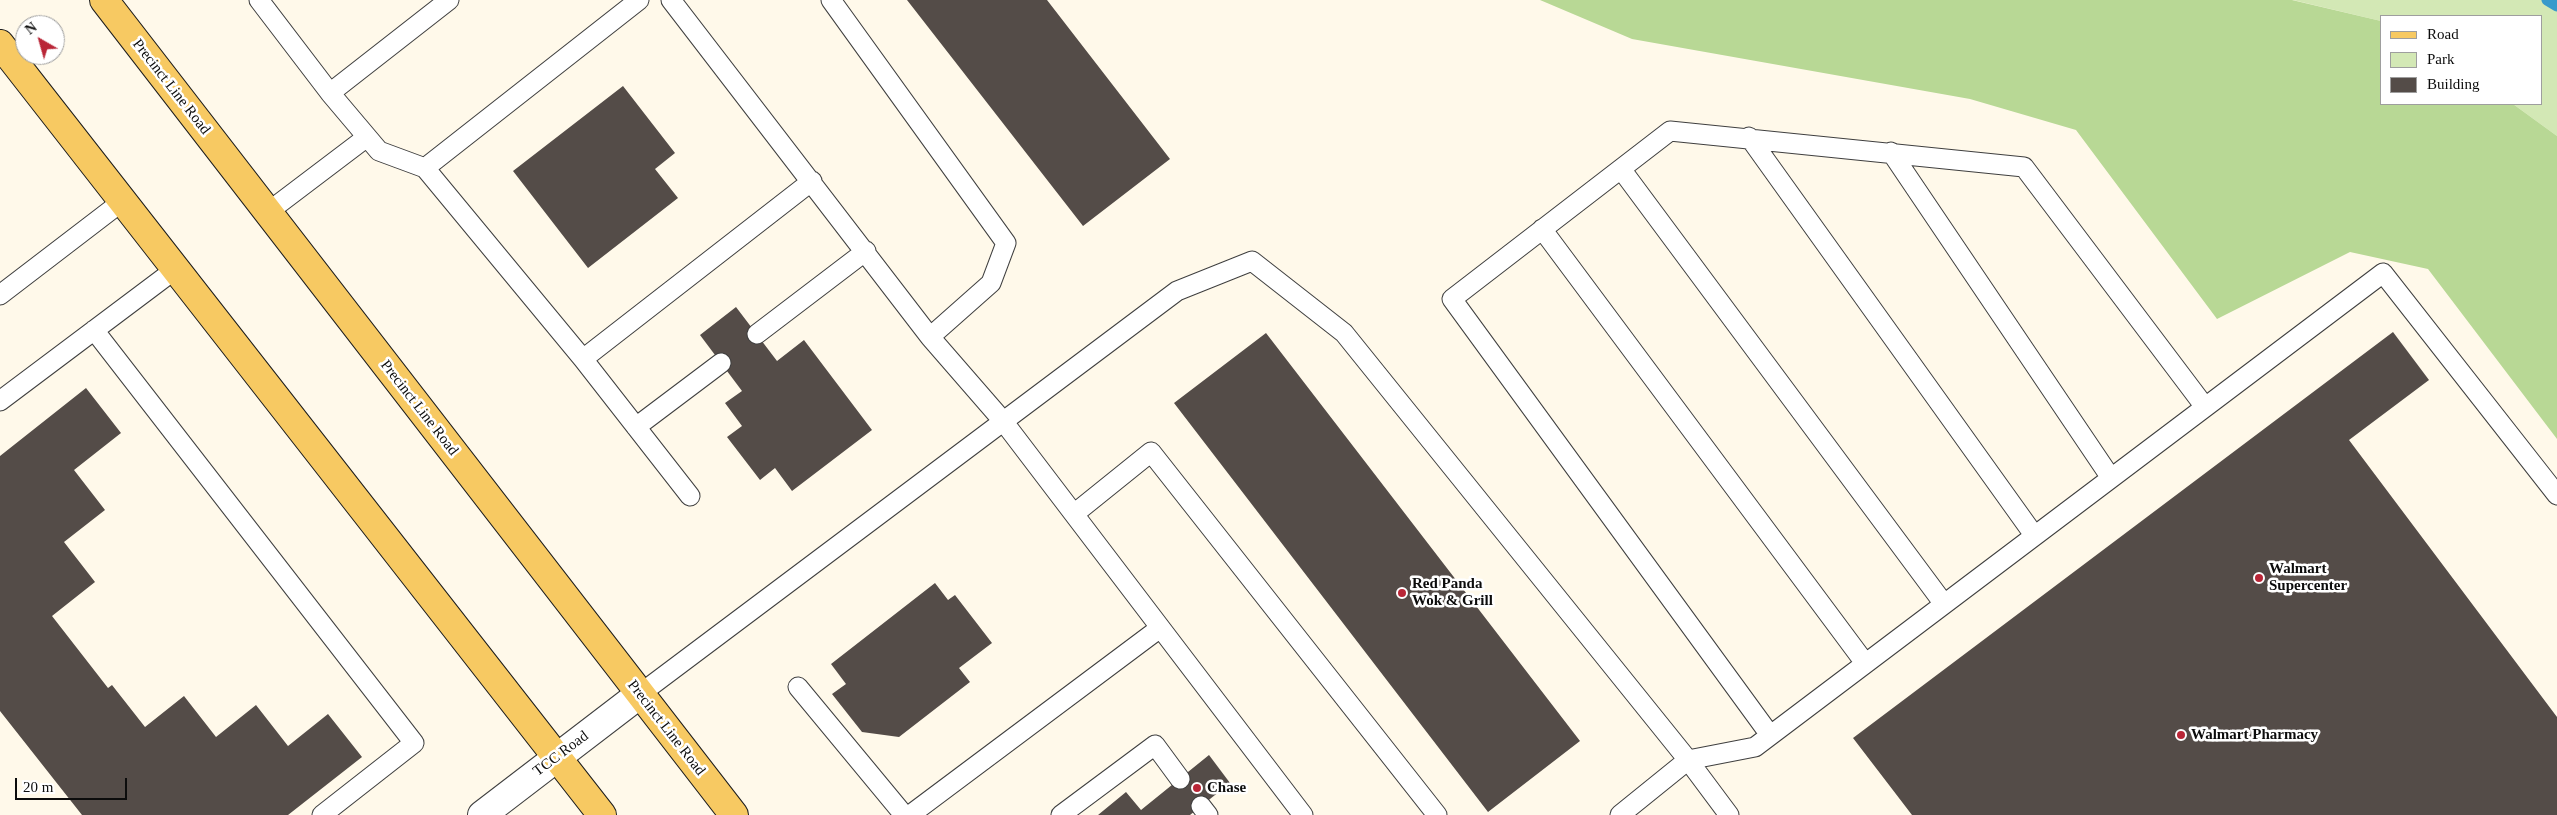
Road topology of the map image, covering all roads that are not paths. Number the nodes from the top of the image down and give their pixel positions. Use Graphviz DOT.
graph roads {
  1 [pos="104,0"];
  2 [pos="259,0"];
  3 [pos="449,0"];
  4 [pos="639,0"];
  5 [pos="671,0"];
  6 [pos="831,0"];
  7 [pos="0,44"];
  8 [pos="330,93"];
  9 [pos="367,136"];
  10 [pos="1749,137"];
  11 [pos="1890,152"];
  12 [pos="426,168"];
  13 [pos="1621,168"];
  14 [pos="812,181"];
  15 [pos="124,200"];
  16 [pos="268,212"];
  17 [pos="1542,229"];
  18 [pos="866,251"];
  19 [pos="177,268"];
  20 [pos="0,295"];
  21 [pos="94,330"];
  22 [pos="757,334"];
  23 [pos="930,337"];
  24 [pos="583,358"];
  25 [pos="721,363"];
  26 [pos="0,401"];
  27 [pos="2204,407"];
  28 [pos="1003,421"];
  29 [pos="636,428"];
  30 [pos="2111,478"];
  31 [pos="2557,495"];
  32 [pos="690,496"];
  33 [pos="1074,514"];
  34 [pos="2034,536"];
  35 [pos="1944,604"];
  36 [pos="1160,628"];
  37 [pos="1865,663"];
  38 [pos="798,687"];
  39 [pos="640,694"];
  40 [pos="1770,735"];
  41 [pos="557,757"];
  42 [pos="1688,760"];
  43 [pos="1180,779"];
  44 [pos="322,815"];
  45 [pos="482,815"];
  46 [pos="602,815"];
  47 [pos="734,815"];
  48 [pos="904,815"];
  49 [pos="910,815"];
  50 [pos="1061,815"];
  51 [pos="1303,815"];
  52 [pos="1437,815"];
  53 [pos="1620,815"];
  54 [pos="1729,815"];
  1 -- 16 [label="main road, Precinct Line Road"];
  2 -- 8 [label="lane"];
  3 -- 8 [label="lane"];
  4 -- 12 [label="lane"];
  5 -- 14 [label="lane"];
  6 -- 23 [label="lane"];
  7 -- 15 [label="main road"];
  8 -- 9 [label="lane"];
  9 -- 12 [label="lane"];
  9 -- 16 [label="lane"];
  10 -- 11 [label="lane"];
  10 -- 13 [label="lane"];
  10 -- 34 [label="lane"];
  11 -- 27 [label="lane"];
  11 -- 30 [label="lane"];
  12 -- 24 [label="lane"];
  13 -- 17 [label="lane"];
  13 -- 35 [label="lane"];
  14 -- 18 [label="lane"];
  14 -- 24 [label="lane"];
  15 -- 19 [label="main road"];
  15 -- 20 [label="lane"];
  16 -- 39 [label="main road, Precinct Line Road"];
  17 -- 37 [label="lane"];
  17 -- 40 [label="lane"];
  18 -- 22 [label="lane"];
  18 -- 23 [label="lane"];
  19 -- 21 [label="lane"];
  19 -- 41 [label="main road"];
  21 -- 26 [label="lane"];
  21 -- 44 [label="lane"];
  23 -- 28 [label="lane"];
  24 -- 29 [label="lane"];
  25 -- 29 [label="lane"];
  27 -- 30 [label="lane"];
  27 -- 31 [label="lane"];
  28 -- 33 [label="lane"];
  28 -- 39 [label="lane"];
  28 -- 42 [label="lane"];
  29 -- 32 [label="lane"];
  30 -- 34 [label="lane"];
  33 -- 36 [label="lane"];
  33 -- 52 [label="lane"];
  34 -- 35 [label="lane"];
  35 -- 37 [label="lane"];
  36 -- 49 [label="lane"];
  36 -- 51 [label="lane"];
  37 -- 40 [label="lane"];
  38 -- 48 [label="lane"];
  39 -- 41 [label="street, TCC Road"];
  39 -- 47 [label="main road, Precinct Line Road"];
  40 -- 42 [label="lane"];
  41 -- 45 [label="street, TCC Road"];
  41 -- 46 [label="main road"];
  42 -- 53 [label="lane"];
  42 -- 54 [label="lane"];
  43 -- 50 [label="lane"];
}
